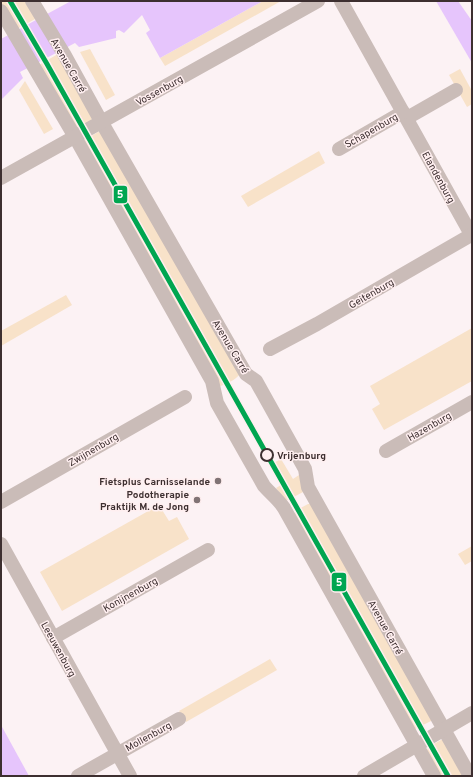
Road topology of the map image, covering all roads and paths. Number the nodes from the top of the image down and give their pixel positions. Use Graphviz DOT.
graph roads {
  1 [pos="32,1"];
  2 [pos="318,1"];
  3 [pos="342,1"];
  4 [pos="1,11"];
  5 [pos="456,90"];
  6 [pos="405,115"];
  7 [pos="102,123"];
  8 [pos="75,137"];
  9 [pos="339,149"];
  10 [pos="1,178"];
  11 [pos="472,236"];
  12 [pos="270,349"];
  13 [pos="186,397"];
  14 [pos="472,402"];
  15 [pos="386,451"];
  16 [pos="1,502"];
  17 [pos="1,544"];
  18 [pos="208,550"];
  19 [pos="53,638"];
  20 [pos="472,713"];
  21 [pos="179,719"];
  22 [pos="443,730"];
  23 [pos="417,745"];
  24 [pos="117,753"];
  25 [pos="78,776"];
  26 [pos="130,776"];
  27 [pos="364,776"];
  28 [pos="434,776"];
  29 [pos="470,776"];
  1 -- 7 [label="street, Avenue Carré"];
  2 -- 7 [label="street, Vossenburg"];
  3 -- 6 [label="street, Elandenburg"];
  4 -- 8 [label="street"];
  5 -- 6 [label="street"];
  6 -- 9 [label="street, Schapenburg"];
  6 -- 11 [label="street, Elandenburg"];
  7 -- 8 [label="street, Vossenburg"];
  7 -- 22 [label="street, Avenue Carré"];
  8 -- 10 [label="street, Vossenburg"];
  8 -- 23 [label="street"];
  11 -- 12 [label="street, Geitenburg"];
  13 -- 16 [label="street, Zwijnenburg"];
  14 -- 15 [label="street, Hazenburg"];
  17 -- 19 [label="street, Leeuwenburg"];
  18 -- 19 [label="street, Konijnenburg"];
  19 -- 24 [label="street, Leeuwenburg"];
  20 -- 22 [label="street"];
  21 -- 24 [label="street, Mollenburg"];
  22 -- 23 [label="street"];
  22 -- 29 [label="street, Avenue Carré"];
  23 -- 27 [label="street"];
  23 -- 28 [label="street"];
  24 -- 25 [label="street"];
  24 -- 26 [label="street, Leeuwenburg"];
}
